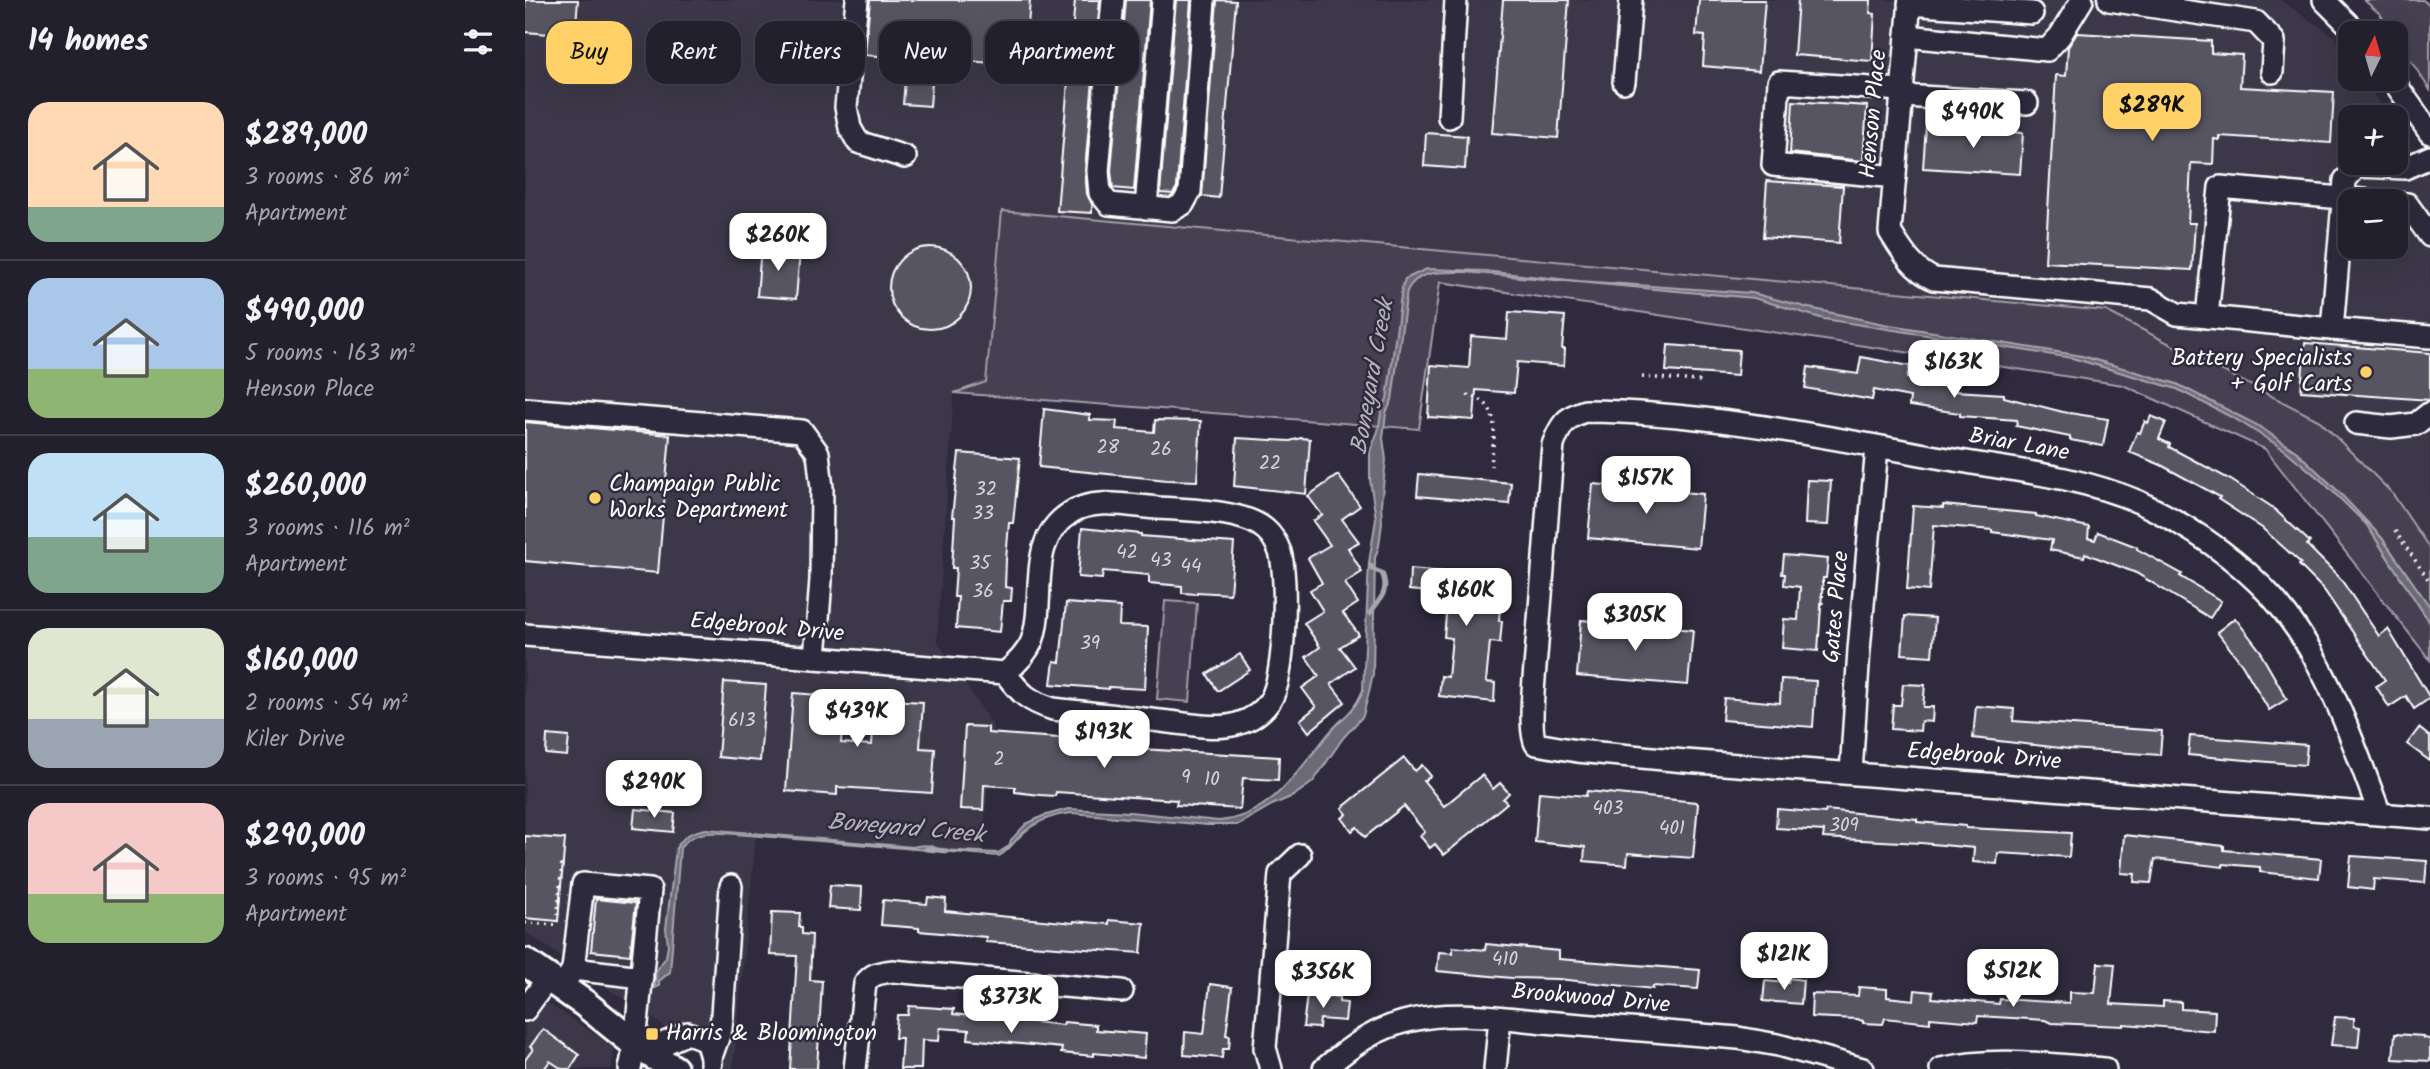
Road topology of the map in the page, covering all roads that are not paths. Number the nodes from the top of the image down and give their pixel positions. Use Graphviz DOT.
graph roads {
  1 [pos="857,0"];
  2 [pos="1113,0"];
  3 [pos="1163,0"];
  4 [pos="1204,0"];
  5 [pos="1456,0"];
  6 [pos="1631,0"];
  7 [pos="2082,0"];
  8 [pos="2109,0"];
  9 [pos="2324,0"];
  10 [pos="1910,2"];
  11 [pos="2032,13"];
  12 [pos="2345,21"];
  13 [pos="1907,36"];
  14 [pos="2272,72"];
  15 [pos="1624,82"];
  16 [pos="2400,91"];
  17 [pos="1902,93"];
  18 [pos="2027,103"];
  19 [pos="1449,117"];
  20 [pos="2430,133"];
  21 [pos="2430,157"];
  22 [pos="905,158"];
  23 [pos="1895,177"];
  24 [pos="2344,189"];
  25 [pos="2338,199"];
  26 [pos="2408,205"];
  27 [pos="1146,208"];
  28 [pos="2430,236"];
  29 [pos="2338,258"];
  30 [pos="2207,317"];
  31 [pos="2332,329"];
  32 [pos="2430,337"];
  33 [pos="525,409"];
  34 [pos="2430,413"];
  35 [pos="2356,424"];
  36 [pos="1877,447"];
  37 [pos="525,635"];
  38 [pos="815,658"];
  39 [pos="1005,673"];
  40 [pos="1535,743"];
  41 [pos="1851,773"];
  42 [pos="2380,814"];
  43 [pos="2430,818"];
  44 [pos="1300,855"];
  45 [pos="731,886"];
  46 [pos="525,962"];
  47 [pos="642,977"];
  48 [pos="561,978"];
  49 [pos="1122,991"];
  50 [pos="525,1010"];
  51 [pos="1500,1018"];
  52 [pos="649,1060"];
  53 [pos="711,1063"];
  54 [pos="855,1069"];
  55 [pos="1271,1069"];
  56 [pos="1325,1069"];
  57 [pos="1495,1069"];
  58 [pos="1863,1069"];
  59 [pos="1941,1069"];
  60 [pos="2105,1069"];
  1 -- 22 [label="street"];
  2 -- 27 [label="street"];
  3 -- 27 [label="street"];
  4 -- 27 [label="street"];
  5 -- 19 [label="street"];
  6 -- 15 [label="street"];
  7 -- 13 [label="street"];
  8 -- 14 [label="street"];
  9 -- 12 [label="street"];
  10 -- 11 [label="street"];
  10 -- 13 [label="street, Henson Place"];
  13 -- 17 [label="street, Henson Place"];
  16 -- 20 [label="street"];
  17 -- 18 [label="street"];
  17 -- 23 [label="street, Henson Place"];
  17 -- 23 [label="street"];
  21 -- 24 [label="street"];
  23 -- 30 [label="street, Henson Place"];
  25 -- 30 [label="street"];
  26 -- 28 [label="street"];
  29 -- 31 [label="street"];
  30 -- 31 [label="street"];
  31 -- 32 [label="street"];
  33 -- 38 [label="street"];
  34 -- 35 [label="street"];
  36 -- 40 [label="street, Briar Lane"];
  36 -- 41 [label="street, Gates Place"];
  36 -- 42 [label="street, Briar Lane"];
  37 -- 38 [label="street, Edgebrook Drive"];
  38 -- 39 [label="street, Edgebrook Drive"];
  39 -- 39 [label="street"];
  40 -- 41 [label="street, Edgebrook Drive"];
  41 -- 42 [label="street, Edgebrook Drive"];
  42 -- 43 [label="street, Edgebrook Drive"];
  44 -- 55 [label="street"];
  45 -- 53 [label="street"];
  46 -- 48 [label="main road"];
  47 -- 48 [label="street"];
  47 -- 48 [label="street"];
  47 -- 52 [label="street"];
  48 -- 50 [label="street"];
  48 -- 52 [label="main road"];
  49 -- 54 [label="street"];
  51 -- 56 [label="street, Brookwood Drive"];
  51 -- 57 [label="street"];
  51 -- 58 [label="street, Brookwood Drive"];
  52 -- 53 [label="street"];
  59 -- 60 [label="street"];
}
